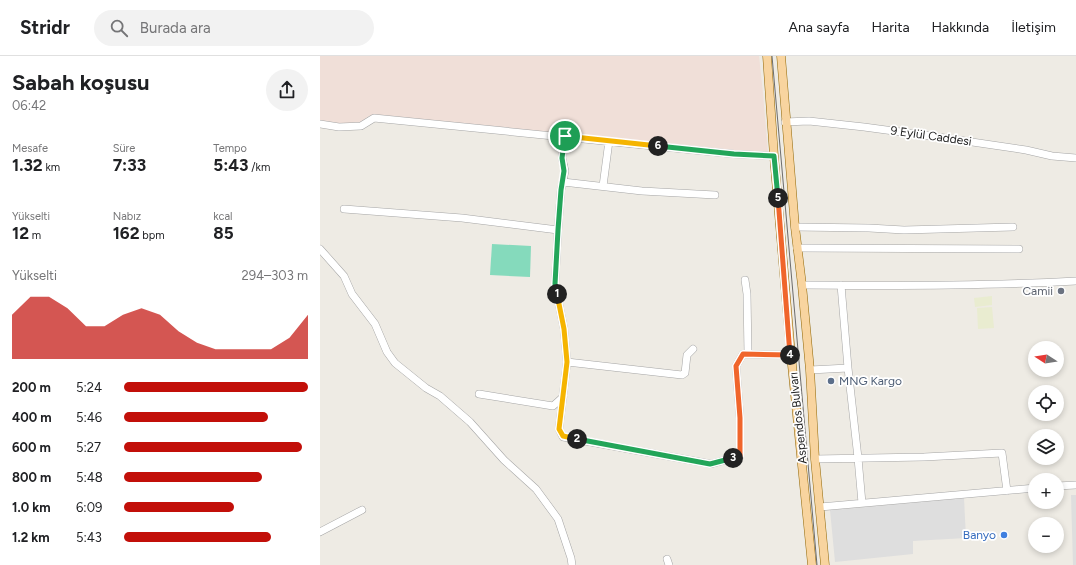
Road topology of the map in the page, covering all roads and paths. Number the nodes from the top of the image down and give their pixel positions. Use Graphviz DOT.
graph roads {
  1 [pos="767,56"];
  2 [pos="780,56"];
  3 [pos="785,122"];
  4 [pos="320,124"];
  5 [pos="565,136"];
  6 [pos="609,141"];
  7 [pos="774,156"];
  8 [pos="1076,158"];
  9 [pos="563,182"];
  10 [pos="603,186"];
  11 [pos="715,195"];
  12 [pos="344,209"];
  13 [pos="795,226"];
  14 [pos="1013,227"];
  15 [pos="558,230"];
  16 [pos="798,248"];
  17 [pos="320,249"];
  18 [pos="1019,249"];
  19 [pos="745,280"];
  20 [pos="1076,281"];
  21 [pos="802,285"];
  22 [pos="841,286"];
  23 [pos="693,349"];
  24 [pos="748,354"];
  25 [pos="791,355"];
  26 [pos="567,362"];
  27 [pos="848,368"];
  28 [pos="810,370"];
  29 [pos="479,394"];
  30 [pos="563,397"];
  31 [pos="858,458"];
  32 [pos="815,459"];
  33 [pos="1076,485"];
  34 [pos="1064,486"];
  35 [pos="1028,489"];
  36 [pos="1007,491"];
  37 [pos="862,503"];
  38 [pos="820,507"];
  39 [pos="362,510"];
  40 [pos="320,532"];
  41 [pos="572,565"];
  42 [pos="812,565"];
  43 [pos="825,565"];
  1 -- 7 [label="main road, Aspendos Bulvarı"];
  2 -- 3 [label="main road, Aspendos Bulvarı"];
  3 -- 8 [label="street, 9 Eylül Caddesi"];
  3 -- 13 [label="main road, Aspendos Bulvarı"];
  4 -- 5 [label="street"];
  5 -- 6 [label="street"];
  5 -- 9 [label="street"];
  6 -- 7 [label="street"];
  6 -- 10 [label="street"];
  7 -- 25 [label="main road, Aspendos Bulvarı"];
  9 -- 10 [label="street"];
  9 -- 15 [label="street"];
  10 -- 11 [label="street"];
  12 -- 15 [label="street"];
  13 -- 14 [label="street"];
  13 -- 16 [label="main road, Aspendos Bulvarı"];
  15 -- 26 [label="street"];
  16 -- 18 [label="street"];
  16 -- 21 [label="main road, Aspendos Bulvarı"];
  17 -- 41 [label="street"];
  19 -- 24 [label="street"];
  20 -- 22 [label="street"];
  21 -- 22 [label="street"];
  21 -- 28 [label="main road, Aspendos Bulvarı"];
  22 -- 27 [label="street"];
  23 -- 26 [label="street"];
  24 -- 25 [label="street"];
  24 -- 30 [label="street"];
  25 -- 42 [label="main road, Aspendos Bulvarı"];
  26 -- 30 [label="street"];
  27 -- 28 [label="street"];
  27 -- 31 [label="street"];
  28 -- 32 [label="main road, Aspendos Bulvarı"];
  29 -- 30 [label="street"];
  31 -- 32 [label="street"];
  31 -- 36 [label="street"];
  31 -- 37 [label="street"];
  32 -- 38 [label="main road, Aspendos Bulvarı"];
  33 -- 34 [label="street"];
  35 -- 36 [label="street"];
  36 -- 37 [label="street"];
  37 -- 38 [label="street"];
  38 -- 43 [label="main road, Aspendos Bulvarı"];
  39 -- 40 [label="street"];
}
